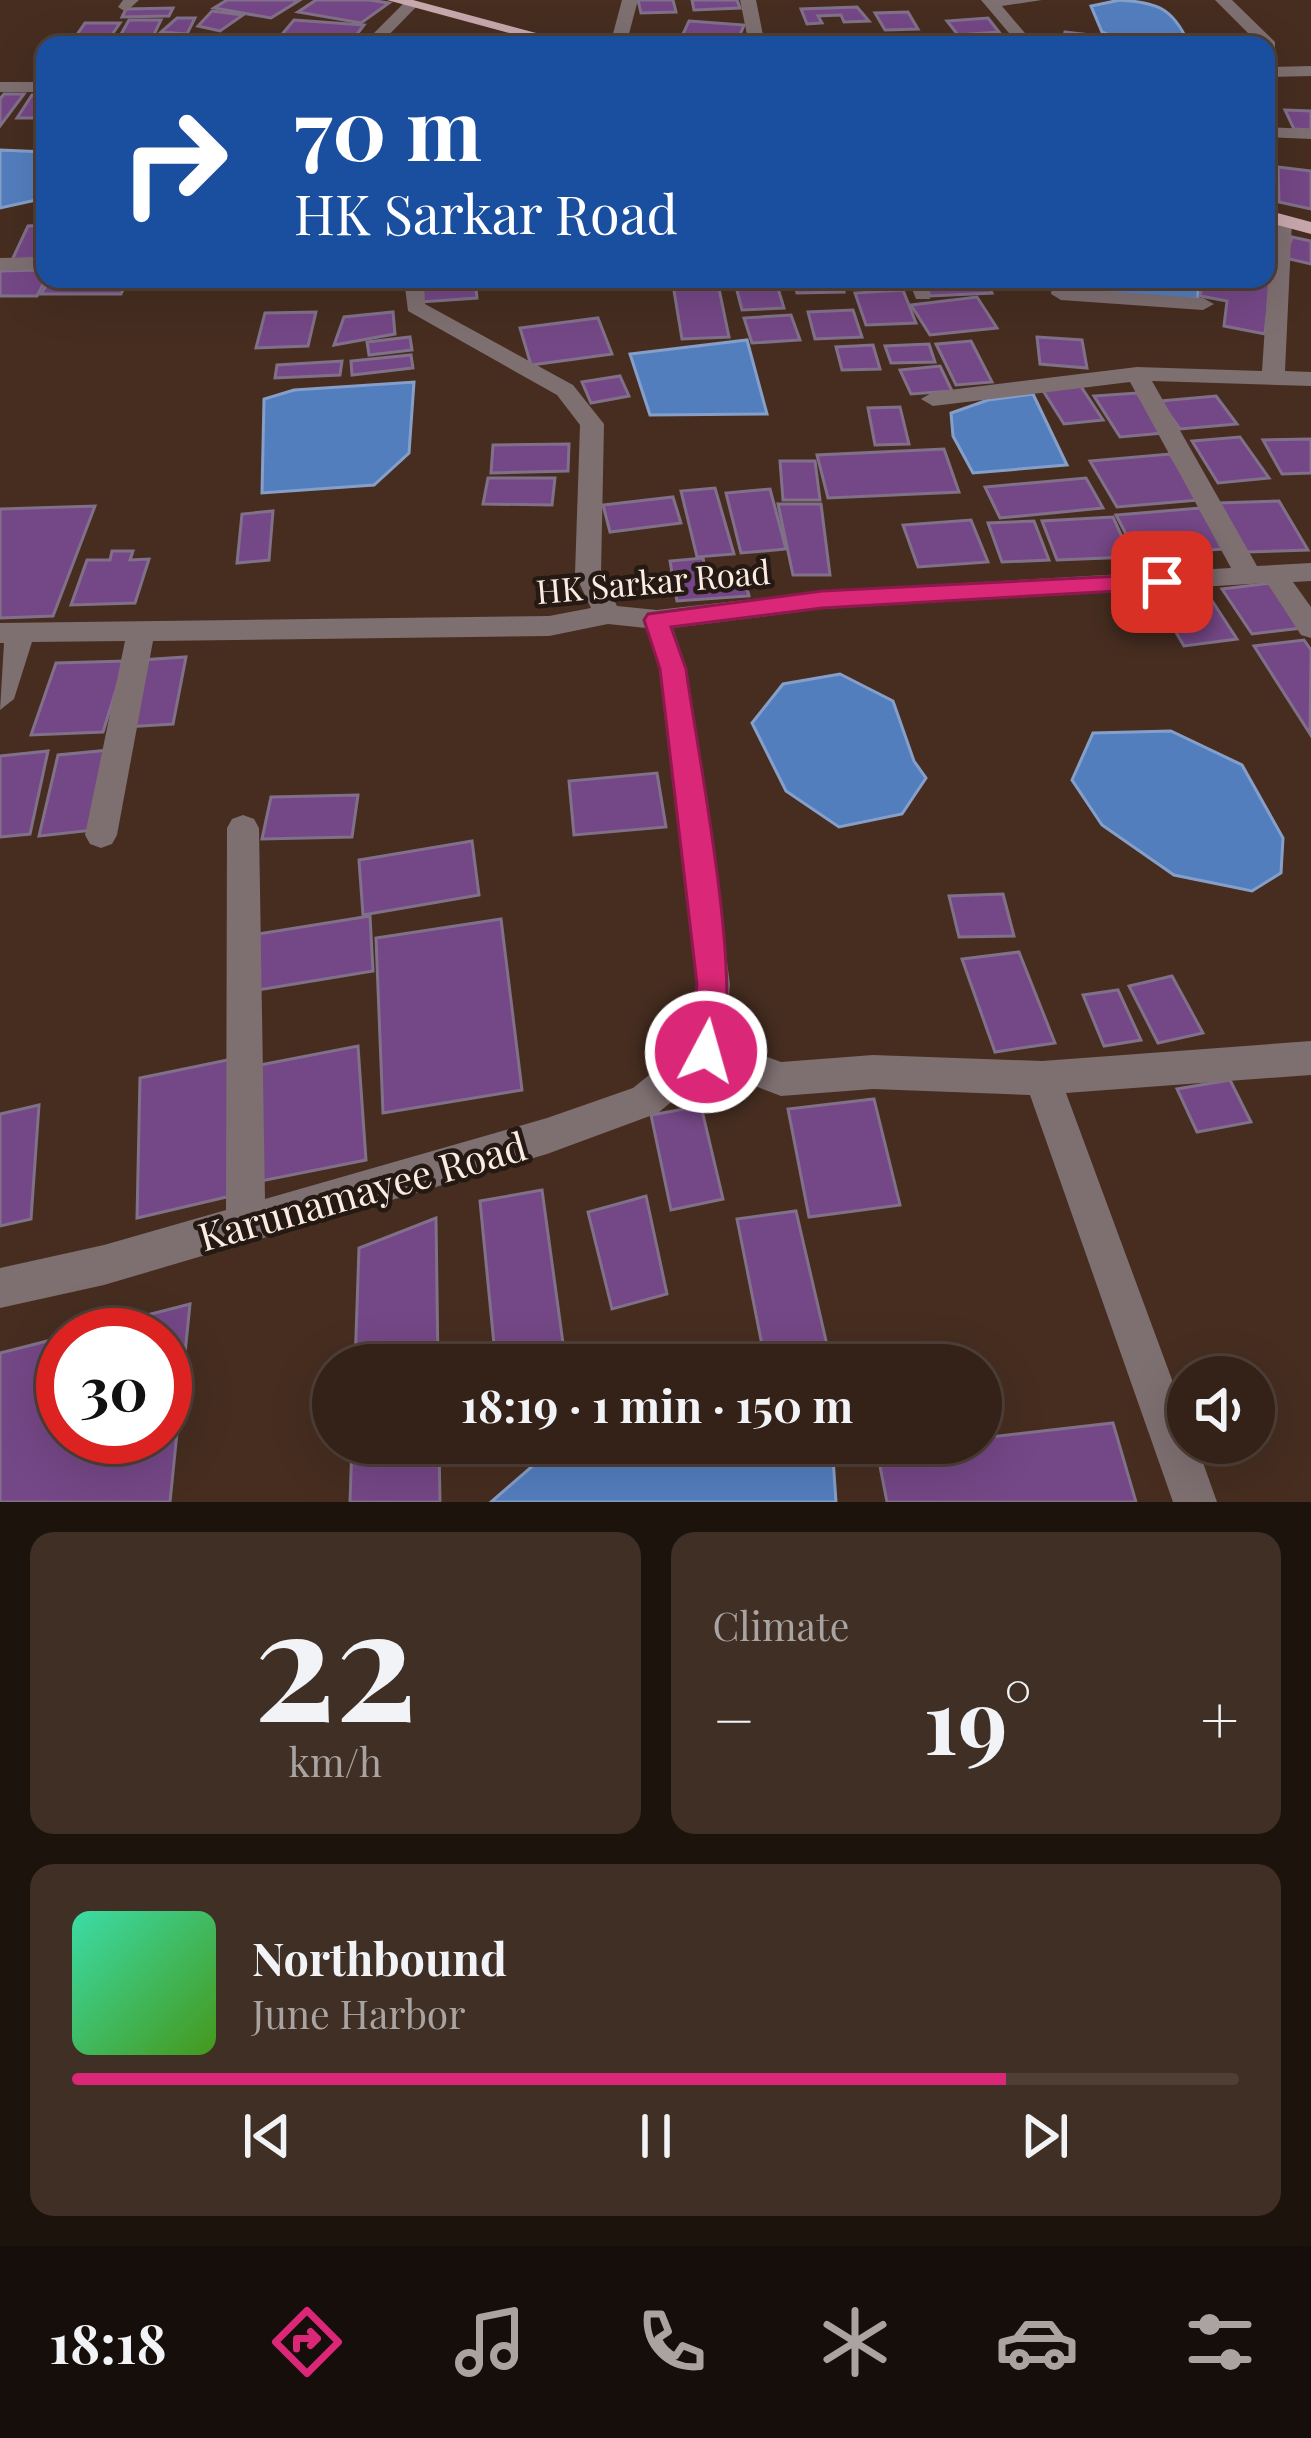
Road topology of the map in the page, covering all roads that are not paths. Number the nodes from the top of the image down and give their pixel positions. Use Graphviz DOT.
graph roads {
  1 [pos="630,0"];
  2 [pos="748,0"];
  3 [pos="1034,0"];
  4 [pos="1223,0"];
  5 [pos="990,1"];
  6 [pos="402,2"];
  7 [pos="377,36"];
  8 [pos="537,36"];
  9 [pos="620,36"];
  10 [pos="756,36"];
  11 [pos="1019,36"];
  12 [pos="1260,36"];
  13 [pos="1311,71"];
  14 [pos="1275,72"];
  15 [pos="0,87"];
  16 [pos="36,87"];
  17 [pos="1275,132"];
  18 [pos="1311,134"];
  19 [pos="1275,218"];
  20 [pos="1311,228"];
  21 [pos="36,263"];
  22 [pos="0,264"];
  23 [pos="414,288"];
  24 [pos="1062,288"];
  25 [pos="1274,288"];
  26 [pos="1203,304"];
  27 [pos="1137,374"];
  28 [pos="1273,380"];
  29 [pos="1311,380"];
  30 [pos="933,399"];
  31 [pos="1311,572"];
  32 [pos="1262,575"];
  33 [pos="608,614"];
  34 [pos="657,620"];
  35 [pos="1311,628"];
  36 [pos="141,632"];
  37 [pos="11,633"];
  38 [pos="0,699"];
  39 [pos="243,828"];
  40 [pos="101,835"];
  41 [pos="706,1052"];
  42 [pos="1311,1058"];
  43 [pos="1042,1078"];
  44 [pos="246,1224"];
  45 [pos="0,1288"];
  46 [pos="1195,1502"];
  1 -- 9 [label="street"];
  2 -- 10 [label="street"];
  3 -- 5 [label="street"];
  4 -- 12 [label="street"];
  5 -- 11 [label="street"];
  6 -- 7 [label="street"];
  6 -- 8 [label="main road"];
  13 -- 14 [label="street"];
  15 -- 16 [label="street"];
  17 -- 18 [label="street"];
  19 -- 20 [label="main road"];
  21 -- 22 [label="street"];
  23 -- 33 [label="street"];
  24 -- 26 [label="street"];
  25 -- 28 [label="street"];
  27 -- 28 [label="street"];
  27 -- 30 [label="street"];
  27 -- 32 [label="street"];
  28 -- 29 [label="street"];
  31 -- 32 [label="street, HK Sarkar Road"];
  32 -- 34 [label="street, HK Sarkar Road"];
  32 -- 35 [label="street"];
  33 -- 34 [label="street, HK Sarkar Road"];
  33 -- 36 [label="street, HK Sarkar Road"];
  34 -- 41 [label="street"];
  36 -- 37 [label="street, HK Sarkar Road"];
  36 -- 40 [label="street"];
  37 -- 38 [label="street"];
  39 -- 44 [label="street"];
  41 -- 43 [label="street"];
  41 -- 44 [label="street, Karunamayee Road"];
  42 -- 43 [label="street"];
  43 -- 46 [label="street"];
  44 -- 45 [label="street, Karunamayee Road"];
}
